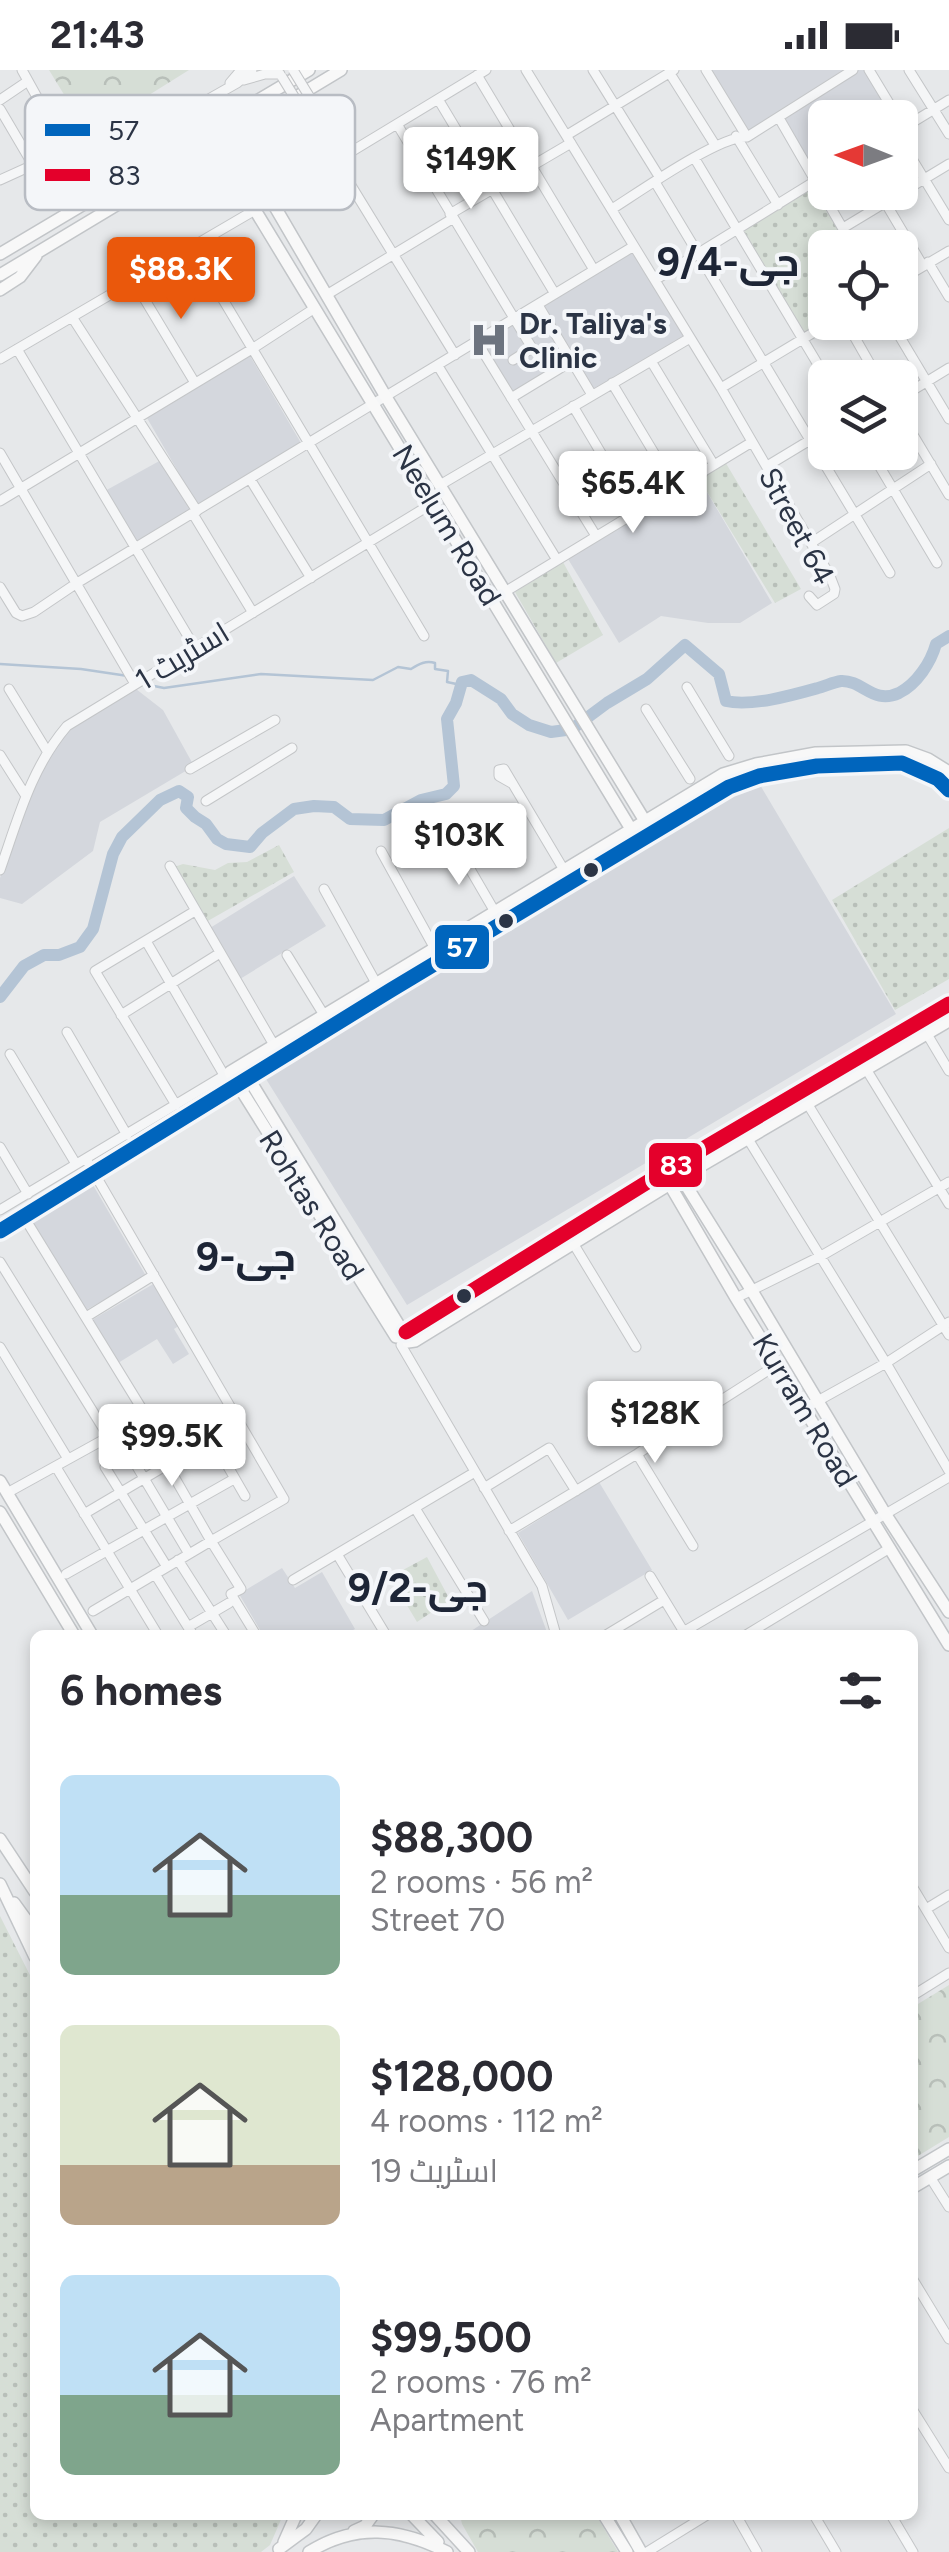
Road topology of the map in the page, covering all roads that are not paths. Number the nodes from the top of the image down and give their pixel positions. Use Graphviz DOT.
graph roads {
  1 [pos="22,70"];
  2 [pos="252,70"];
  3 [pos="293,70"];
  4 [pos="309,70"];
  5 [pos="341,70"];
  6 [pos="526,70"];
  7 [pos="593,70"];
  8 [pos="706,70"];
  9 [pos="853,70"];
  10 [pos="869,70"];
  11 [pos="909,70"];
  12 [pos="670,71"];
  13 [pos="482,73"];
  14 [pos="280,74"];
  15 [pos="236,77"];
  16 [pos="28,82"];
  17 [pos="35,95"];
  18 [pos="210,95"];
  19 [pos="267,95"];
  20 [pos="300,95"];
  21 [pos="308,95"];
  22 [pos="438,99"];
  23 [pos="0,100"];
  24 [pos="887,100"];
  25 [pos="949,100"];
  26 [pos="615,106"];
  27 [pos="934,109"];
  28 [pos="0,110"];
  29 [pos="918,116"];
  30 [pos="779,118"];
  31 [pos="397,124"];
  32 [pos="949,134"];
  33 [pos="742,136"];
  34 [pos="569,139"];
  35 [pos="715,146"];
  36 [pos="355,149"];
  37 [pos="25,152"];
  38 [pos="695,158"];
  39 [pos="808,160"];
  40 [pos="949,164"];
  41 [pos="532,166"];
  42 [pos="25,169"];
  43 [pos="918,169"];
  44 [pos="924,179"];
  45 [pos="0,180"];
  46 [pos="657,180"];
  47 [pos="918,183"];
  48 [pos="808,186"];
  49 [pos="492,190"];
  50 [pos="355,191"];
  51 [pos="778,205"];
  52 [pos="612,209"];
  53 [pos="74,210"];
  54 [pos="109,210"];
  55 [pos="255,210"];
  56 [pos="277,210"];
  57 [pos="835,210"];
  58 [pos="872,210"];
  59 [pos="890,210"];
  60 [pos="451,216"];
  61 [pos="949,220"];
  62 [pos="843,228"];
  63 [pos="738,230"];
  64 [pos="29,237"];
  65 [pos="0,245"];
  66 [pos="191,246"];
  67 [pos="634,246"];
  68 [pos="949,251"];
  69 [pos="38,253"];
  70 [pos="0,254"];
  71 [pos="394,254"];
  72 [pos="696,254"];
  73 [pos="926,264"];
  74 [pos="918,269"];
  75 [pos="594,270"];
  76 [pos="0,275"];
  77 [pos="133,280"];
  78 [pos="655,280"];
  79 [pos="0,290"];
  80 [pos="328,294"];
  81 [pos="555,294"];
  82 [pos="949,298"];
  83 [pos="538,305"];
  84 [pos="315,308"];
  85 [pos="72,316"];
  86 [pos="514,320"];
  87 [pos="808,335"];
  88 [pos="690,338"];
  89 [pos="803,338"];
  90 [pos="902,340"];
  91 [pos="477,342"];
  92 [pos="17,349"];
  93 [pos="252,349"];
  94 [pos="455,355"];
  95 [pos="0,359"];
  96 [pos="513,360"];
  97 [pos="816,360"];
  98 [pos="572,361"];
  99 [pos="651,361"];
  100 [pos="763,363"];
  101 [pos="438,366"];
  102 [pos="949,368"];
  103 [pos="927,382"];
  104 [pos="195,383"];
  105 [pos="612,384"];
  106 [pos="918,387"];
  107 [pos="721,388"];
  108 [pos="592,395"];
  109 [pos="386,397"];
  110 [pos="512,398"];
  111 [pos="374,406"];
  112 [pos="573,406"];
  113 [pos="138,417"];
  114 [pos="949,419"];
  115 [pos="532,431"];
  116 [pos="808,439"];
  117 [pos="752,442"];
  118 [pos="808,442"];
  119 [pos="918,443"];
  120 [pos="308,444"];
  121 [pos="0,453"];
  122 [pos="78,454"];
  123 [pos="493,454"];
  124 [pos="714,464"];
  125 [pos="931,464"];
  126 [pos="767,466"];
  127 [pos="827,470"];
  128 [pos="882,470"];
  129 [pos="250,480"];
  130 [pos="440,485"];
  131 [pos="675,488"];
  132 [pos="21,489"];
  133 [pos="893,489"];
  134 [pos="948,492"];
  135 [pos="0,501"];
  136 [pos="434,503"];
  137 [pos="636,512"];
  138 [pos="195,513"];
  139 [pos="854,514"];
  140 [pos="596,536"];
  141 [pos="810,543"];
  142 [pos="368,544"];
  143 [pos="134,548"];
  144 [pos="558,560"];
  145 [pos="937,563"];
  146 [pos="890,573"];
  147 [pos="311,578"];
  148 [pos="76,583"];
  149 [pos="0,587"];
  150 [pos="506,591"];
  151 [pos="809,596"];
  152 [pos="493,601"];
  153 [pos="254,613"];
  154 [pos="424,636"];
  155 [pos="195,648"];
  156 [pos="135,684"];
  157 [pos="687,688"];
  158 [pos="9,689"];
  159 [pos="646,710"];
  160 [pos="275,720"];
  161 [pos="292,748"];
  162 [pos="47,752"];
  163 [pos="0,755"];
  164 [pos="729,756"];
  165 [pos="190,769"];
  166 [pos="949,772"];
  167 [pos="690,780"];
  168 [pos="513,784"];
  169 [pos="949,790"];
  170 [pos="26,796"];
  171 [pos="206,801"];
  172 [pos="648,826"];
  173 [pos="635,835"];
  174 [pos="456,845"];
  175 [pos="3,850"];
  176 [pos="381,851"];
  177 [pos="170,866"];
  178 [pos="0,870"];
  179 [pos="564,870"];
  180 [pos="324,889"];
  181 [pos="195,911"];
  182 [pos="495,912"];
  183 [pos="146,942"];
  184 [pos="434,948"];
  185 [pos="220,953"];
  186 [pos="287,955"];
  187 [pos="376,983"];
  188 [pos="169,985"];
  189 [pos="949,1004"];
  190 [pos="121,1014"];
  191 [pos="324,1015"];
  192 [pos="949,1020"];
  193 [pos="66,1032"];
  194 [pos="927,1034"];
  195 [pos="274,1045"];
  196 [pos="10,1054"];
  197 [pos="866,1069"];
  198 [pos="231,1071"];
  199 [pos="949,1071"];
  200 [pos="843,1075"];
  201 [pos="243,1082"];
  202 [pos="807,1103"];
  203 [pos="176,1105"];
  204 [pos="127,1134"];
  205 [pos="748,1139"];
  206 [pos="0,1147"];
  207 [pos="81,1162"];
  208 [pos="93,1172"];
  209 [pos="672,1175"];
  210 [pos="949,1182"];
  211 [pos="939,1188"];
  212 [pos="28,1194"];
  213 [pos="949,1204"];
  214 [pos="0,1210"];
  215 [pos="24,1217"];
  216 [pos="879,1222"];
  217 [pos="0,1231"];
  218 [pos="573,1243"];
  219 [pos="821,1256"];
  220 [pos="0,1262"];
  221 [pos="154,1275"];
  222 [pos="752,1292"];
  223 [pos="736,1298"];
  224 [pos="86,1316"];
  225 [pos="947,1327"];
  226 [pos="403,1338"];
  227 [pos="0,1346"];
  228 [pos="636,1347"];
  229 [pos="886,1363"];
  230 [pos="778,1364"];
  231 [pos="818,1400"];
  232 [pos="805,1408"];
  233 [pos="143,1416"];
  234 [pos="204,1426"];
  235 [pos="108,1436"];
  236 [pos="211,1439"];
  237 [pos="123,1443"];
  238 [pos="637,1454"];
  239 [pos="68,1459"];
  240 [pos="168,1464"];
  241 [pos="104,1466"];
  242 [pos="56,1467"];
  243 [pos="475,1472"];
  244 [pos="949,1474"];
  245 [pos="144,1479"];
  246 [pos="234,1479"];
  247 [pos="0,1481"];
  248 [pos="484,1488"];
  249 [pos="576,1491"];
  250 [pos="122,1492"];
  251 [pos="8,1493"];
  252 [pos="244,1496"];
  253 [pos="190,1503"];
  254 [pos="414,1508"];
  255 [pos="0,1512"];
  256 [pos="84,1514"];
  257 [pos="166,1516"];
  258 [pos="886,1516"];
  259 [pos="872,1521"];
  260 [pos="144,1529"];
  261 [pos="509,1531"];
  262 [pos="212,1541"];
  263 [pos="692,1544"];
  264 [pos="890,1548"];
  265 [pos="105,1550"];
  266 [pos="189,1554"];
  267 [pos="337,1554"];
  268 [pos="178,1560"];
  269 [pos="166,1567"];
  270 [pos="66,1574"];
  271 [pos="155,1574"];
  272 [pos="650,1576"];
  273 [pos="293,1580"];
  274 [pos="130,1588"];
  275 [pos="664,1600"];
  276 [pos="229,1602"];
  277 [pos="93,1611"];
  278 [pos="949,1612"];
  279 [pos="212,1613"];
  280 [pos="484,1621"];
  281 [pos="71,1630"];
  282 [pos="89,1630"];
  283 [pos="155,1630"];
  284 [pos="189,1630"];
  285 [pos="191,1630"];
  286 [pos="223,1630"];
  287 [pos="253,1630"];
  288 [pos="383,1630"];
  289 [pos="555,1630"];
  290 [pos="614,1630"];
  291 [pos="679,1630"];
  292 [pos="686,1630"];
  293 [pos="754,1630"];
  294 [pos="949,1646"];
  295 [pos="0,1839"];
  296 [pos="30,1885"];
  297 [pos="2,1887"];
  298 [pos="949,1895"];
  299 [pos="918,1896"];
  300 [pos="926,1909"];
  301 [pos="30,1925"];
  302 [pos="30,1946"];
  303 [pos="949,1948"];
  304 [pos="949,1974"];
  305 [pos="918,1992"];
  306 [pos="949,2148"];
  307 [pos="918,2166"];
  308 [pos="949,2166"];
  309 [pos="930,2178"];
  310 [pos="918,2185"];
  311 [pos="949,2207"];
  312 [pos="918,2288"];
  313 [pos="949,2338"];
  314 [pos="918,2419"];
  315 [pos="949,2468"];
  316 [pos="294,2520"];
  317 [pos="312,2520"];
  318 [pos="369,2520"];
  319 [pos="417,2520"];
  320 [pos="440,2520"];
  321 [pos="454,2520"];
  322 [pos="607,2520"];
  323 [pos="623,2520"];
  324 [pos="698,2520"];
  325 [pos="739,2520"];
  326 [pos="817,2520"];
  327 [pos="894,2520"];
  328 [pos="340,2538"];
  329 [pos="276,2550"];
  330 [pos="467,2550"];
  331 [pos="309,2552"];
  332 [pos="448,2552"];
  333 [pos="627,2552"];
  334 [pos="644,2552"];
  335 [pos="757,2552"];
  336 [pos="836,2552"];
  337 [pos="912,2552"];
  1 -- 16 [label="street"];
  2 -- 15 [label="street"];
  3 -- 21 [label="street, bridge"];
  4 -- 19 [label="main road"];
  5 -- 20 [label="main road"];
  6 -- 34 [label="street, Street 64"];
  7 -- 26 [label="street"];
  8 -- 33 [label="street"];
  9 -- 30 [label="street"];
  10 -- 24 [label="street"];
  11 -- 27 [label="street"];
  12 -- 26 [label="street"];
  12 -- 35 [label="street"];
  13 -- 22 [label="street"];
  13 -- 41 [label="street"];
  14 -- 15 [label="street"];
  15 -- 18 [label="street"];
  16 -- 17 [label="street"];
  16 -- 23 [label="street"];
  22 -- 31 [label="street"];
  22 -- 49 [label="street"];
  25 -- 27 [label="street"];
  26 -- 34 [label="street"];
  26 -- 46 [label="street"];
  27 -- 29 [label="street"];
  27 -- 32 [label="street"];
  28 -- 37 [label="street"];
  30 -- 33 [label="street"];
  30 -- 39 [label="street"];
  31 -- 36 [label="street"];
  31 -- 60 [label="street"];
  33 -- 35 [label="street"];
  33 -- 51 [label="street"];
  34 -- 41 [label="street"];
  34 -- 52 [label="street, Street 64"];
  35 -- 38 [label="street"];
  38 -- 46 [label="street"];
  38 -- 63 [label="street"];
  40 -- 44 [label="street"];
  41 -- 49 [label="street"];
  41 -- 75 [label="street"];
  42 -- 45 [label="street"];
  43 -- 44 [label="street"];
  44 -- 47 [label="street"];
  44 -- 61 [label="street"];
  46 -- 52 [label="street"];
  46 -- 72 [label="street"];
  48 -- 51 [label="street"];
  49 -- 60 [label="street"];
  49 -- 81 [label="street"];
  50 -- 71 [label="street"];
  51 -- 63 [label="street"];
  52 -- 67 [label="street, Street 64"];
  53 -- 64 [label="main road"];
  54 -- 69 [label="main road"];
  55 -- 66 [label="street"];
  55 -- 84 [label="main road, Neelum Road"];
  56 -- 80 [label="main road, Neelum Road"];
  57 -- 62 [label="street"];
  58 -- 62 [label="street"];
  59 -- 73 [label="street"];
  60 -- 71 [label="street"];
  60 -- 86 [label="street"];
  63 -- 72 [label="street"];
  63 -- 89 [label="street"];
  64 -- 65 [label="main road"];
  64 -- 70 [label="main road"];
  66 -- 77 [label="street"];
  66 -- 93 [label="street"];
  67 -- 75 [label="street"];
  67 -- 78 [label="street, Street 64"];
  68 -- 73 [label="street"];
  69 -- 76 [label="main road"];
  69 -- 79 [label="main road"];
  71 -- 80 [label="street"];
  71 -- 94 [label="street"];
  72 -- 78 [label="street"];
  72 -- 100 [label="street"];
  73 -- 74 [label="street"];
  73 -- 82 [label="street"];
  75 -- 81 [label="street"];
  77 -- 85 [label="street"];
  77 -- 104 [label="street"];
  78 -- 88 [label="street, Street 64"];
  80 -- 109 [label="main road, Neelum Road"];
  81 -- 83 [label="street"];
  83 -- 86 [label="street"];
  83 -- 98 [label="street"];
  84 -- 93 [label="street"];
  84 -- 111 [label="main road, Neelum Road"];
  85 -- 92 [label="street"];
  85 -- 113 [label="street"];
  86 -- 91 [label="street"];
  86 -- 96 [label="street"];
  87 -- 89 [label="street"];
  88 -- 99 [label="street"];
  88 -- 107 [label="street, Street 64"];
  89 -- 97 [label="street"];
  89 -- 100 [label="street"];
  90 -- 103 [label="street"];
  91 -- 94 [label="street"];
  91 -- 110 [label="street"];
  92 -- 95 [label="street"];
  92 -- 122 [label="street"];
  93 -- 104 [label="street"];
  93 -- 120 [label="street"];
  94 -- 101 [label="street"];
  98 -- 108 [label="street"];
  98 -- 110 [label="street"];
  99 -- 105 [label="street"];
  99 -- 124 [label="street"];
  100 -- 107 [label="street"];
  100 -- 116 [label="street"];
  101 -- 109 [label="street"];
  101 -- 123 [label="street"];
  102 -- 103 [label="street"];
  103 -- 106 [label="street"];
  103 -- 114 [label="street"];
  104 -- 113 [label="street"];
  105 -- 108 [label="street"];
  105 -- 131 [label="street"];
  107 -- 117 [label="street, Street 64"];
  108 -- 112 [label="street"];
  109 -- 111 [label="street"];
  109 -- 130 [label="main road, Neelum Road"];
  110 -- 115 [label="street"];
  111 -- 120 [label="street"];
  111 -- 136 [label="main road, Neelum Road"];
  112 -- 115 [label="street"];
  112 -- 137 [label="street"];
  113 -- 122 [label="street"];
  113 -- 138 [label="street"];
  115 -- 123 [label="street"];
  115 -- 140 [label="street"];
  117 -- 124 [label="street"];
  117 -- 126 [label="street, Street 64"];
  118 -- 126 [label="street"];
  119 -- 125 [label="street"];
  120 -- 129 [label="street"];
  120 -- 142 [label="street"];
  121 -- 132 [label="street"];
  122 -- 132 [label="street"];
  122 -- 143 [label="street"];
  123 -- 130 [label="street"];
  123 -- 144 [label="street"];
  124 -- 131 [label="street"];
  125 -- 133 [label="street"];
  125 -- 134 [label="street"];
  126 -- 141 [label="street, Street 64"];
  127 -- 139 [label="street"];
  128 -- 133 [label="street"];
  129 -- 138 [label="street"];
  129 -- 147 [label="street"];
  130 -- 150 [label="main road, Neelum Road"];
  131 -- 137 [label="street"];
  132 -- 135 [label="street"];
  132 -- 148 [label="street"];
  133 -- 139 [label="street"];
  133 -- 145 [label="street"];
  136 -- 142 [label="street, اسٹریٹ 1"];
  136 -- 152 [label="main road, Neelum Road"];
  137 -- 140 [label="street"];
  138 -- 143 [label="street"];
  138 -- 153 [label="street"];
  139 -- 141 [label="street"];
  139 -- 146 [label="street"];
  140 -- 144 [label="street"];
  141 -- 151 [label="street, Street 64"];
  142 -- 147 [label="street, اسٹریٹ 1"];
  142 -- 154 [label="street"];
  143 -- 148 [label="street"];
  143 -- 155 [label="street"];
  144 -- 150 [label="street"];
  147 -- 153 [label="street, اسٹریٹ 1"];
  148 -- 149 [label="street"];
  148 -- 156 [label="street"];
  150 -- 152 [label="street"];
  150 -- 172 [label="main road, Neelum Road"];
  152 -- 173 [label="main road, Neelum Road"];
  153 -- 155 [label="street, اسٹریٹ 1"];
  155 -- 156 [label="street, اسٹریٹ 1"];
  156 -- 162 [label="street, اسٹریٹ 1"];
  157 -- 164 [label="street"];
  158 -- 162 [label="street"];
  159 -- 167 [label="street"];
  160 -- 165 [label="street"];
  161 -- 171 [label="street"];
  162 -- 170 [label="street, اسٹریٹ 1"];
  163 -- 170 [label="street"];
  166 -- 172 [label="main road"];
  168 -- 179 [label="street"];
  169 -- 172 [label="main road"];
  170 -- 175 [label="street, اسٹریٹ 1"];
  172 -- 173 [label="main road"];
  173 -- 179 [label="main road"];
  173 -- 201 [label="main road"];
  174 -- 182 [label="street"];
  175 -- 178 [label="street, اسٹریٹ 1"];
  176 -- 184 [label="street"];
  177 -- 181 [label="street"];
  179 -- 182 [label="main road"];
  180 -- 187 [label="street"];
  181 -- 183 [label="street"];
  181 -- 185 [label="street"];
  182 -- 184 [label="main road"];
  183 -- 188 [label="street"];
  183 -- 190 [label="street"];
  184 -- 187 [label="main road"];
  185 -- 188 [label="street"];
  185 -- 195 [label="street"];
  186 -- 191 [label="street"];
  187 -- 191 [label="main road"];
  188 -- 190 [label="street"];
  188 -- 198 [label="street"];
  189 -- 200 [label="main road"];
  190 -- 203 [label="street"];
  191 -- 195 [label="main road"];
  192 -- 194 [label="main road"];
  193 -- 204 [label="street"];
  194 -- 197 [label="main road"];
  194 -- 199 [label="street"];
  195 -- 198 [label="main road"];
  196 -- 207 [label="street"];
  197 -- 200 [label="main road"];
  197 -- 211 [label="street"];
  198 -- 201 [label="main road, Rohtas Road"];
  198 -- 203 [label="street"];
  200 -- 202 [label="main road"];
  200 -- 209 [label="main road"];
  201 -- 208 [label="street"];
  201 -- 226 [label="main road, Rohtas Road"];
  202 -- 205 [label="main road"];
  202 -- 216 [label="street"];
  203 -- 204 [label="street"];
  204 -- 207 [label="street"];
  205 -- 209 [label="main road"];
  205 -- 219 [label="street"];
  206 -- 212 [label="street"];
  207 -- 208 [label="street"];
  207 -- 212 [label="street"];
  208 -- 215 [label="street"];
  208 -- 221 [label="street"];
  209 -- 218 [label="main road"];
  209 -- 222 [label="main road, Kurram Road"];
  209 -- 223 [label="main road, Kurram Road"];
  209 -- 226 [label="main road"];
  210 -- 211 [label="street"];
  211 -- 213 [label="street"];
  211 -- 216 [label="street"];
  212 -- 214 [label="street"];
  215 -- 217 [label="street"];
  215 -- 224 [label="street"];
  216 -- 219 [label="street"];
  216 -- 225 [label="street"];
  218 -- 226 [label="main road"];
  218 -- 228 [label="street"];
  219 -- 222 [label="street"];
  219 -- 229 [label="street"];
  220 -- 235 [label="street"];
  221 -- 224 [label="street"];
  221 -- 262 [label="street"];
  222 -- 223 [label="street"];
  222 -- 231 [label="main road, Kurram Road"];
  223 -- 230 [label="main road, Kurram Road"];
  224 -- 233 [label="street"];
  225 -- 229 [label="street"];
  226 -- 243 [label="street"];
  227 -- 239 [label="street"];
  229 -- 231 [label="street"];
  229 -- 244 [label="street"];
  230 -- 232 [label="main road, Kurram Road"];
  230 -- 238 [label="street"];
  231 -- 232 [label="street"];
  231 -- 258 [label="main road, Kurram Road"];
  232 -- 259 [label="main road, Kurram Road"];
  233 -- 235 [label="street"];
  233 -- 240 [label="street"];
  234 -- 236 [label="street"];
  235 -- 239 [label="street"];
  236 -- 240 [label="street"];
  236 -- 246 [label="street"];
  237 -- 245 [label="street"];
  238 -- 249 [label="street"];
  238 -- 263 [label="street"];
  239 -- 242 [label="street"];
  240 -- 245 [label="street"];
  240 -- 253 [label="street"];
  241 -- 250 [label="street"];
  242 -- 251 [label="street"];
  242 -- 256 [label="street"];
  243 -- 248 [label="street"];
  243 -- 254 [label="street"];
  244 -- 258 [label="street"];
  245 -- 250 [label="street"];
  245 -- 257 [label="street"];
  246 -- 252 [label="street"];
  246 -- 253 [label="street"];
  247 -- 251 [label="main road"];
  248 -- 249 [label="street"];
  248 -- 261 [label="street"];
  249 -- 261 [label="street"];
  250 -- 256 [label="street"];
  250 -- 260 [label="street"];
  251 -- 282 [label="main road"];
  253 -- 257 [label="street"];
  253 -- 262 [label="street"];
  254 -- 267 [label="street"];
  254 -- 280 [label="street"];
  255 -- 281 [label="main road"];
  256 -- 265 [label="street"];
  257 -- 260 [label="street"];
  257 -- 266 [label="street"];
  258 -- 259 [label="street"];
  258 -- 278 [label="main road, Kurram Road"];
  259 -- 264 [label="main road, Kurram Road"];
  259 -- 292 [label="street"];
  260 -- 265 [label="street"];
  260 -- 269 [label="street"];
  261 -- 289 [label="street"];
  262 -- 266 [label="street"];
  262 -- 287 [label="street"];
  264 -- 293 [label="street"];
  264 -- 294 [label="main road, Kurram Road"];
  265 -- 270 [label="street"];
  265 -- 274 [label="street"];
  266 -- 268 [label="street"];
  267 -- 273 [label="street"];
  267 -- 288 [label="street"];
  268 -- 269 [label="street"];
  268 -- 279 [label="street"];
  269 -- 271 [label="street"];
  271 -- 274 [label="street"];
  271 -- 284 [label="street"];
  272 -- 275 [label="street"];
  274 -- 277 [label="street"];
  274 -- 283 [label="street"];
  275 -- 290 [label="street"];
  275 -- 291 [label="street"];
  276 -- 279 [label="street"];
  279 -- 285 [label="street"];
  279 -- 286 [label="street"];
  295 -- 296 [label="main road"];
  297 -- 301 [label="main road"];
  297 -- 302 [label="main road"];
  298 -- 300 [label="street"];
  299 -- 300 [label="street"];
  300 -- 303 [label="street"];
  304 -- 305 [label="street"];
  306 -- 307 [label="main road"];
  308 -- 309 [label="main road"];
  309 -- 310 [label="main road"];
  309 -- 311 [label="street"];
  312 -- 313 [label="street"];
  314 -- 315 [label="street"];
  316 -- 329 [label="main road"];
  317 -- 329 [label="main road"];
  318 -- 328 [label="main road"];
  319 -- 332 [label="main road"];
  320 -- 330 [label="main road"];
  321 -- 330 [label="main road"];
  322 -- 333 [label="main road"];
  323 -- 334 [label="main road"];
  324 -- 334 [label="street"];
  325 -- 335 [label="street"];
  326 -- 336 [label="street"];
  327 -- 337 [label="street"];
  328 -- 331 [label="main road"];
  328 -- 332 [label="main road"];
}
